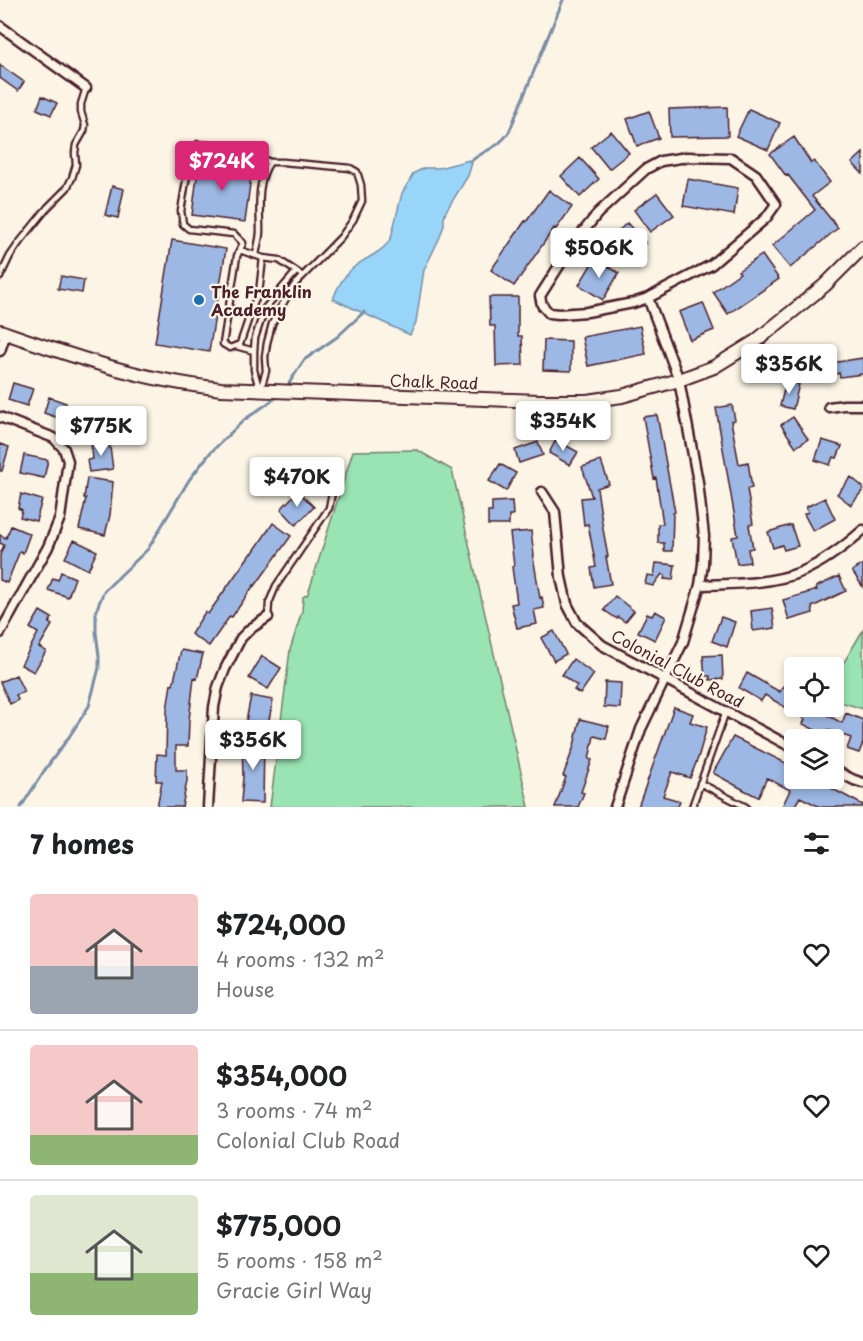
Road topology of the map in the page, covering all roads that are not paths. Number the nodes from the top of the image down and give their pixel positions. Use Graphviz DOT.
graph roads {
  1 [pos="0,26"];
  2 [pos="86,88"];
  3 [pos="270,162"];
  4 [pos="863,247"];
  5 [pos="240,250"];
  6 [pos="256,255"];
  7 [pos="263,258"];
  8 [pos="296,272"];
  9 [pos="303,276"];
  10 [pos="0,277"];
  11 [pos="648,298"];
  12 [pos="3,332"];
  13 [pos="236,346"];
  14 [pos="0,351"];
  15 [pos="254,351"];
  16 [pos="679,380"];
  17 [pos="260,391"];
  18 [pos="863,405"];
  19 [pos="830,407"];
  20 [pos="0,417"];
  21 [pos="333,488"];
  22 [pos="542,492"];
  23 [pos="863,530"];
  24 [pos="700,585"];
  25 [pos="268,617"];
  26 [pos="0,633"];
  27 [pos="664,679"];
  28 [pos="726,711"];
  29 [pos="784,743"];
  30 [pos="844,775"];
  31 [pos="700,783"];
  32 [pos="863,783"];
  33 [pos="208,807"];
  34 [pos="615,807"];
  35 [pos="692,807"];
  36 [pos="746,807"];
  1 -- 2 [label="street"];
  2 -- 10 [label="lane"];
  3 -- 5 [label="lane"];
  3 -- 6 [label="lane"];
  3 -- 9 [label="lane"];
  4 -- 16 [label="street, Chalk Road"];
  5 -- 6 [label="lane"];
  5 -- 13 [label="lane"];
  6 -- 7 [label="lane"];
  7 -- 8 [label="lane"];
  7 -- 13 [label="lane"];
  8 -- 9 [label="lane"];
  8 -- 15 [label="lane"];
  9 -- 17 [label="lane"];
  11 -- 11 [label="street"];
  11 -- 16 [label="street"];
  12 -- 14 [label="street"];
  12 -- 17 [label="street, Chalk Road"];
  13 -- 15 [label="lane"];
  15 -- 17 [label="lane"];
  16 -- 17 [label="street, Chalk Road"];
  16 -- 24 [label="street"];
  18 -- 19 [label="street"];
  20 -- 26 [label="street"];
  21 -- 25 [label="lane"];
  22 -- 27 [label="street, Colonial Club Road"];
  23 -- 24 [label="street"];
  24 -- 27 [label="street"];
  25 -- 33 [label="street"];
  27 -- 28 [label="street, Colonial Club Road"];
  27 -- 34 [label="street"];
  28 -- 29 [label="street, Colonial Club Road"];
  28 -- 31 [label="lane"];
  30 -- 32 [label="street"];
  31 -- 35 [label="lane"];
  31 -- 36 [label="lane"];
}
